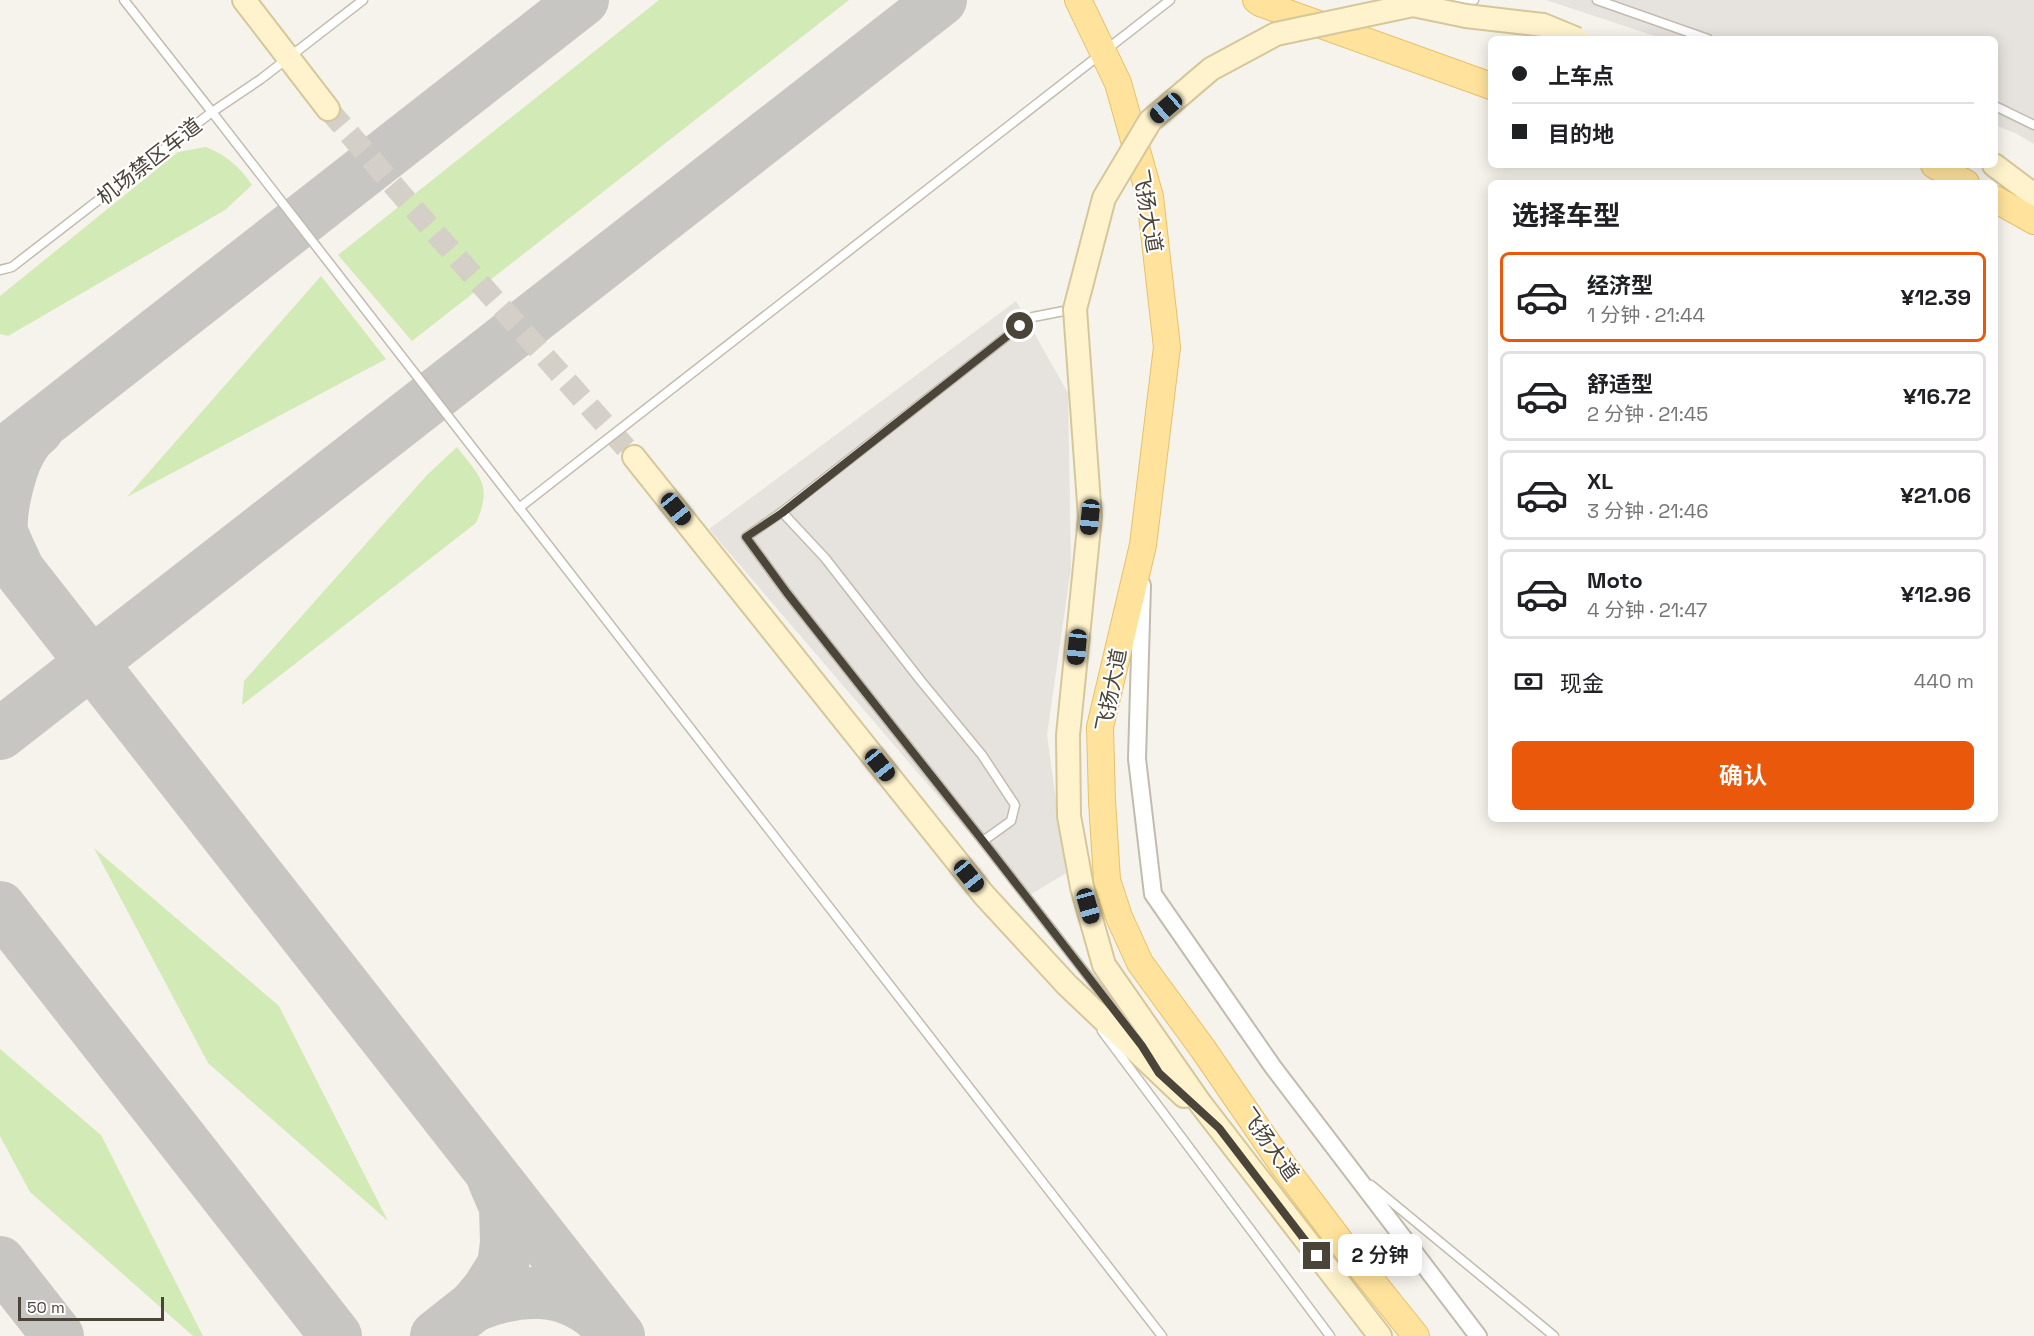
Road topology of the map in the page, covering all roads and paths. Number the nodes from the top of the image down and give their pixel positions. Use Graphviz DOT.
graph roads {
  1 [pos="124,0"];
  2 [pos="244,0"];
  3 [pos="363,0"];
  4 [pos="1078,0"];
  5 [pos="1170,0"];
  6 [pos="1256,0"];
  7 [pos="1474,0"];
  8 [pos="1597,0"];
  9 [pos="1413,5"];
  10 [pos="1570,36"];
  11 [pos="1699,36"];
  12 [pos="1488,85"];
  13 [pos="1998,107"];
  14 [pos="328,109"];
  15 [pos="212,112"];
  16 [pos="2034,125"];
  17 [pos="1939,168"];
  18 [pos="1998,168"];
  19 [pos="1961,180"];
  20 [pos="2034,195"];
  21 [pos="1998,201"];
  22 [pos="2034,221"];
  23 [pos="0,270"];
  24 [pos="1075,309"];
  25 [pos="634,457"];
  26 [pos="519,508"];
  27 [pos="782,513"];
  28 [pos="1143,545"];
  29 [pos="983,841"];
  30 [pos="1067,985"];
  31 [pos="1159,1073"];
  32 [pos="1219,1128"];
  33 [pos="1349,1168"];
  34 [pos="1347,1250"];
  35 [pos="1162,1336"];
  36 [pos="1330,1336"];
  37 [pos="1380,1336"];
  38 [pos="1404,1336"];
  39 [pos="1416,1336"];
  40 [pos="1478,1336"];
  41 [pos="1554,1336"];
  1 -- 15 [label="lane, 机场禁区车道"];
  2 -- 14 [label="main road"];
  3 -- 15 [label="lane"];
  4 -- 28 [label="main road, 飞扬大道"];
  5 -- 26 [label="lane"];
  6 -- 12 [label="main road"];
  7 -- 9 [label="lane, bridge"];
  8 -- 11 [label="lane"];
  9 -- 10 [label="main road, bridge"];
  9 -- 24 [label="main road, bridge"];
  13 -- 16 [label="lane"];
  15 -- 23 [label="lane, 机场禁区车道"];
  15 -- 26 [label="lane"];
  17 -- 19 [label="main road"];
  18 -- 20 [label="main road"];
  21 -- 22 [label="main road"];
  24 -- 27 [label="lane"];
  24 -- 32 [label="main road, bridge"];
  25 -- 30 [label="main road"];
  26 -- 35 [label="lane"];
  27 -- 29 [label="lane"];
  27 -- 29 [label="lane"];
  28 -- 33 [label="street"];
  28 -- 34 [label="main road, 飞扬大道"];
  29 -- 31 [label="lane"];
  30 -- 31 [label="main road"];
  30 -- 36 [label="lane"];
  31 -- 32 [label="main road"];
  32 -- 37 [label="main road"];
  33 -- 40 [label="street"];
  33 -- 41 [label="lane"];
  34 -- 38 [label="main road"];
  34 -- 39 [label="main road, 飞扬大道"];
}
